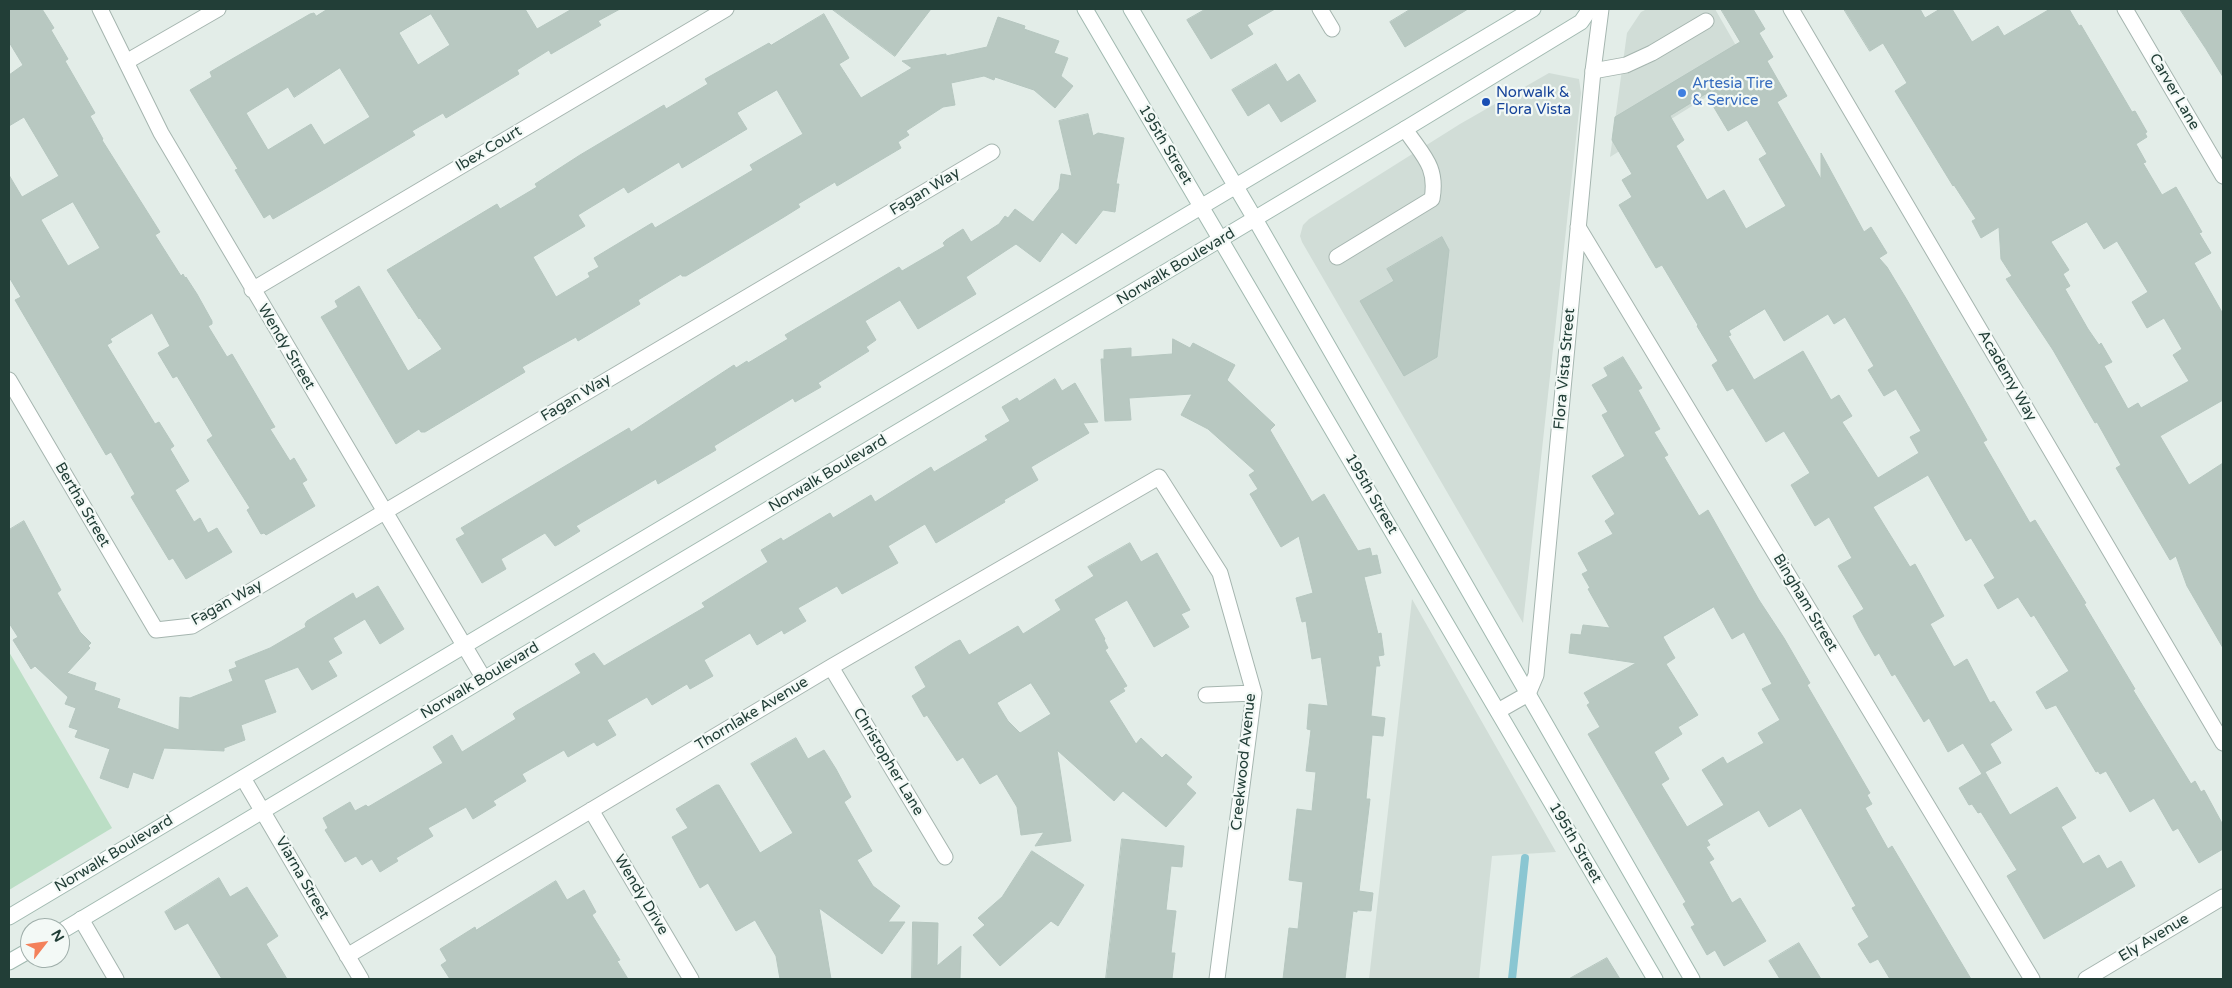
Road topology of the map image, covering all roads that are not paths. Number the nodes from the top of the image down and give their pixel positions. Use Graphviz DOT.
graph roads {
  1 [pos="100,9"];
  2 [pos="218,9"];
  3 [pos="726,9"];
  4 [pos="1085,9"];
  5 [pos="1131,9"];
  6 [pos="1320,9"];
  7 [pos="1533,9"];
  8 [pos="1590,9"];
  9 [pos="1601,9"];
  10 [pos="1791,9"];
  11 [pos="2125,9"];
  12 [pos="1706,21"];
  13 [pos="1332,29"];
  14 [pos="126,62"];
  15 [pos="1593,71"];
  16 [pos="1405,129"];
  17 [pos="992,152"];
  18 [pos="2223,176"];
  19 [pos="1236,187"];
  20 [pos="1202,207"];
  21 [pos="1255,219"];
  22 [pos="1578,227"];
  23 [pos="1221,239"];
  24 [pos="1337,257"];
  25 [pos="252,290"];
  26 [pos="9,380"];
  27 [pos="1159,477"];
  28 [pos="384,512"];
  29 [pos="156,630"];
  30 [pos="465,646"];
  31 [pos="831,667"];
  32 [pos="484,679"];
  33 [pos="1254,693"];
  34 [pos="1528,694"];
  35 [pos="1206,695"];
  36 [pos="1498,711"];
  37 [pos="2223,744"];
  38 [pos="243,778"];
  39 [pos="591,810"];
  40 [pos="263,811"];
  41 [pos="945,857"];
  42 [pos="2223,897"];
  43 [pos="9,917"];
  44 [pos="81,919"];
  45 [pos="70,926"];
  46 [pos="20,956"];
  47 [pos="347,956"];
  48 [pos="9,962"];
  49 [pos="116,979"];
  50 [pos="361,979"];
  51 [pos="691,979"];
  52 [pos="1217,979"];
  53 [pos="1655,979"];
  54 [pos="1692,979"];
  55 [pos="2032,979"];
  56 [pos="2086,979"];
  1 -- 14 [label="street, Wendy Street"];
  2 -- 14 [label="street"];
  3 -- 25 [label="street, Ibex Court"];
  4 -- 20 [label="street, 195th Street"];
  5 -- 19 [label="street"];
  6 -- 13 [label="street"];
  7 -- 19 [label="street, Norwalk Boulevard"];
  8 -- 16 [label="street, Norwalk Boulevard"];
  9 -- 15 [label="street, Flora Vista Street"];
  10 -- 37 [label="street, Academy Way"];
  11 -- 18 [label="street, Carver Lane"];
  12 -- 15 [label="street"];
  14 -- 25 [label="street, Wendy Street"];
  15 -- 22 [label="street, Flora Vista Street"];
  16 -- 21 [label="street, Norwalk Boulevard"];
  16 -- 24 [label="street"];
  17 -- 28 [label="street, Fagan Way"];
  19 -- 20 [label="street, Norwalk Boulevard"];
  19 -- 21 [label="street"];
  20 -- 23 [label="street, 195th Street"];
  20 -- 30 [label="street, Norwalk Boulevard"];
  21 -- 23 [label="street, Norwalk Boulevard"];
  21 -- 34 [label="street"];
  22 -- 34 [label="street, Flora Vista Street"];
  22 -- 55 [label="street, Bingham Street"];
  23 -- 32 [label="street, Norwalk Boulevard"];
  23 -- 36 [label="street, 195th Street"];
  25 -- 28 [label="street, Wendy Street"];
  26 -- 29 [label="street, Bertha Street"];
  27 -- 31 [label="street, Thornlake Avenue"];
  27 -- 33 [label="street, Creekwood Avenue"];
  28 -- 29 [label="street, Fagan Way"];
  28 -- 30 [label="street, Wendy Street"];
  30 -- 32 [label="street, Wendy Street"];
  30 -- 38 [label="street, Norwalk Boulevard"];
  31 -- 39 [label="street, Thornlake Avenue"];
  31 -- 41 [label="street, Christopher Lane"];
  32 -- 40 [label="street, Norwalk Boulevard"];
  33 -- 35 [label="street"];
  33 -- 52 [label="street, Creekwood Avenue"];
  34 -- 36 [label="street"];
  34 -- 54 [label="street"];
  36 -- 53 [label="street, 195th Street"];
  38 -- 40 [label="street, Viarna Street"];
  38 -- 43 [label="street, Norwalk Boulevard"];
  39 -- 47 [label="street, Thornlake Avenue"];
  39 -- 51 [label="street, Wendy Drive"];
  40 -- 44 [label="street, Norwalk Boulevard"];
  40 -- 47 [label="street, Viarna Street"];
  42 -- 56 [label="street, Ely Avenue"];
  44 -- 45 [label="street, Norwalk Boulevard"];
  44 -- 49 [label="street"];
  46 -- 48 [label="street"];
  47 -- 50 [label="street, Viarna Street"];
}
